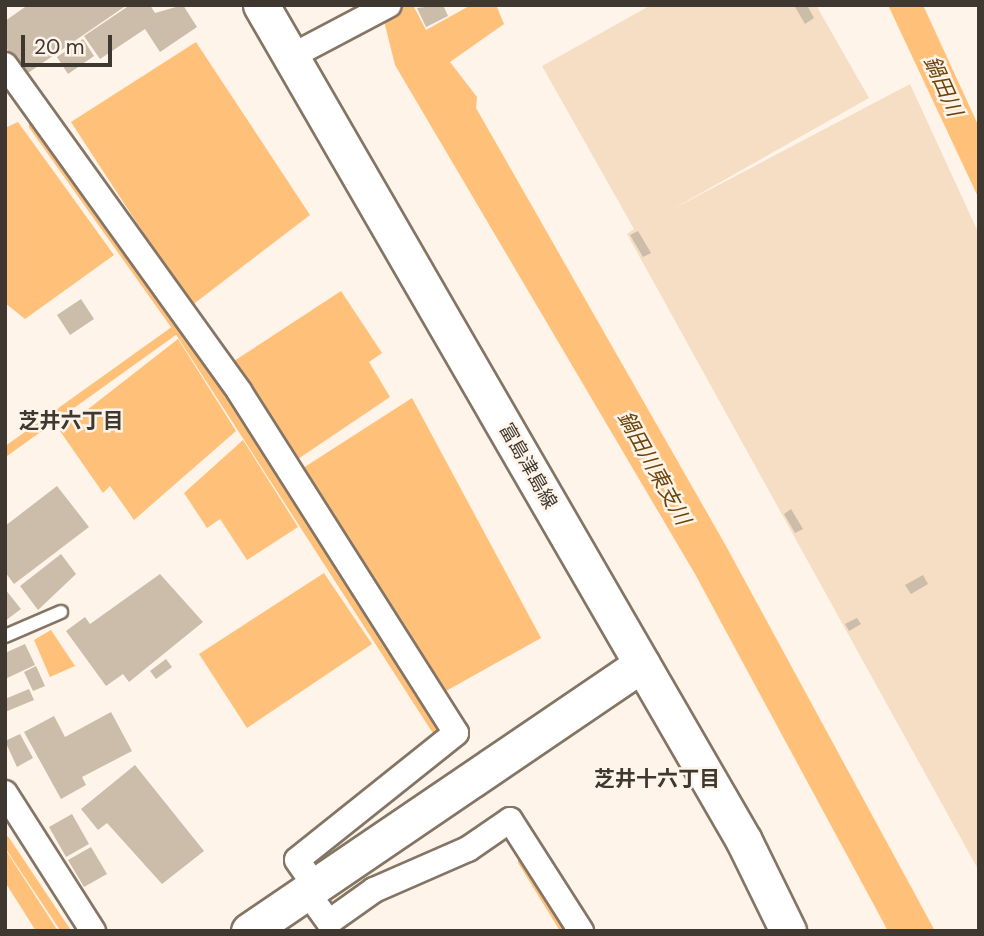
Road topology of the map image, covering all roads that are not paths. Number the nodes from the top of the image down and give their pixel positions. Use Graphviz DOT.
graph roads {
  1 [pos="261,5"];
  2 [pos="383,9"];
  3 [pos="294,55"];
  4 [pos="5,65"];
  5 [pos="61,612"];
  6 [pos="5,636"];
  7 [pos="642,664"];
  8 [pos="5,793"];
  9 [pos="311,889"];
  10 [pos="93,931"];
  11 [pos="249,931"];
  12 [pos="580,931"];
  13 [pos="788,931"];
  1 -- 3 [label="main road, 富島津島線"];
  2 -- 3 [label="street"];
  3 -- 7 [label="main road, 富島津島線"];
  4 -- 9 [label="street"];
  5 -- 6 [label="lane"];
  7 -- 9 [label="main road"];
  7 -- 13 [label="main road, 富島津島線"];
  8 -- 10 [label="street"];
  9 -- 11 [label="main road"];
  9 -- 12 [label="street"];
}
